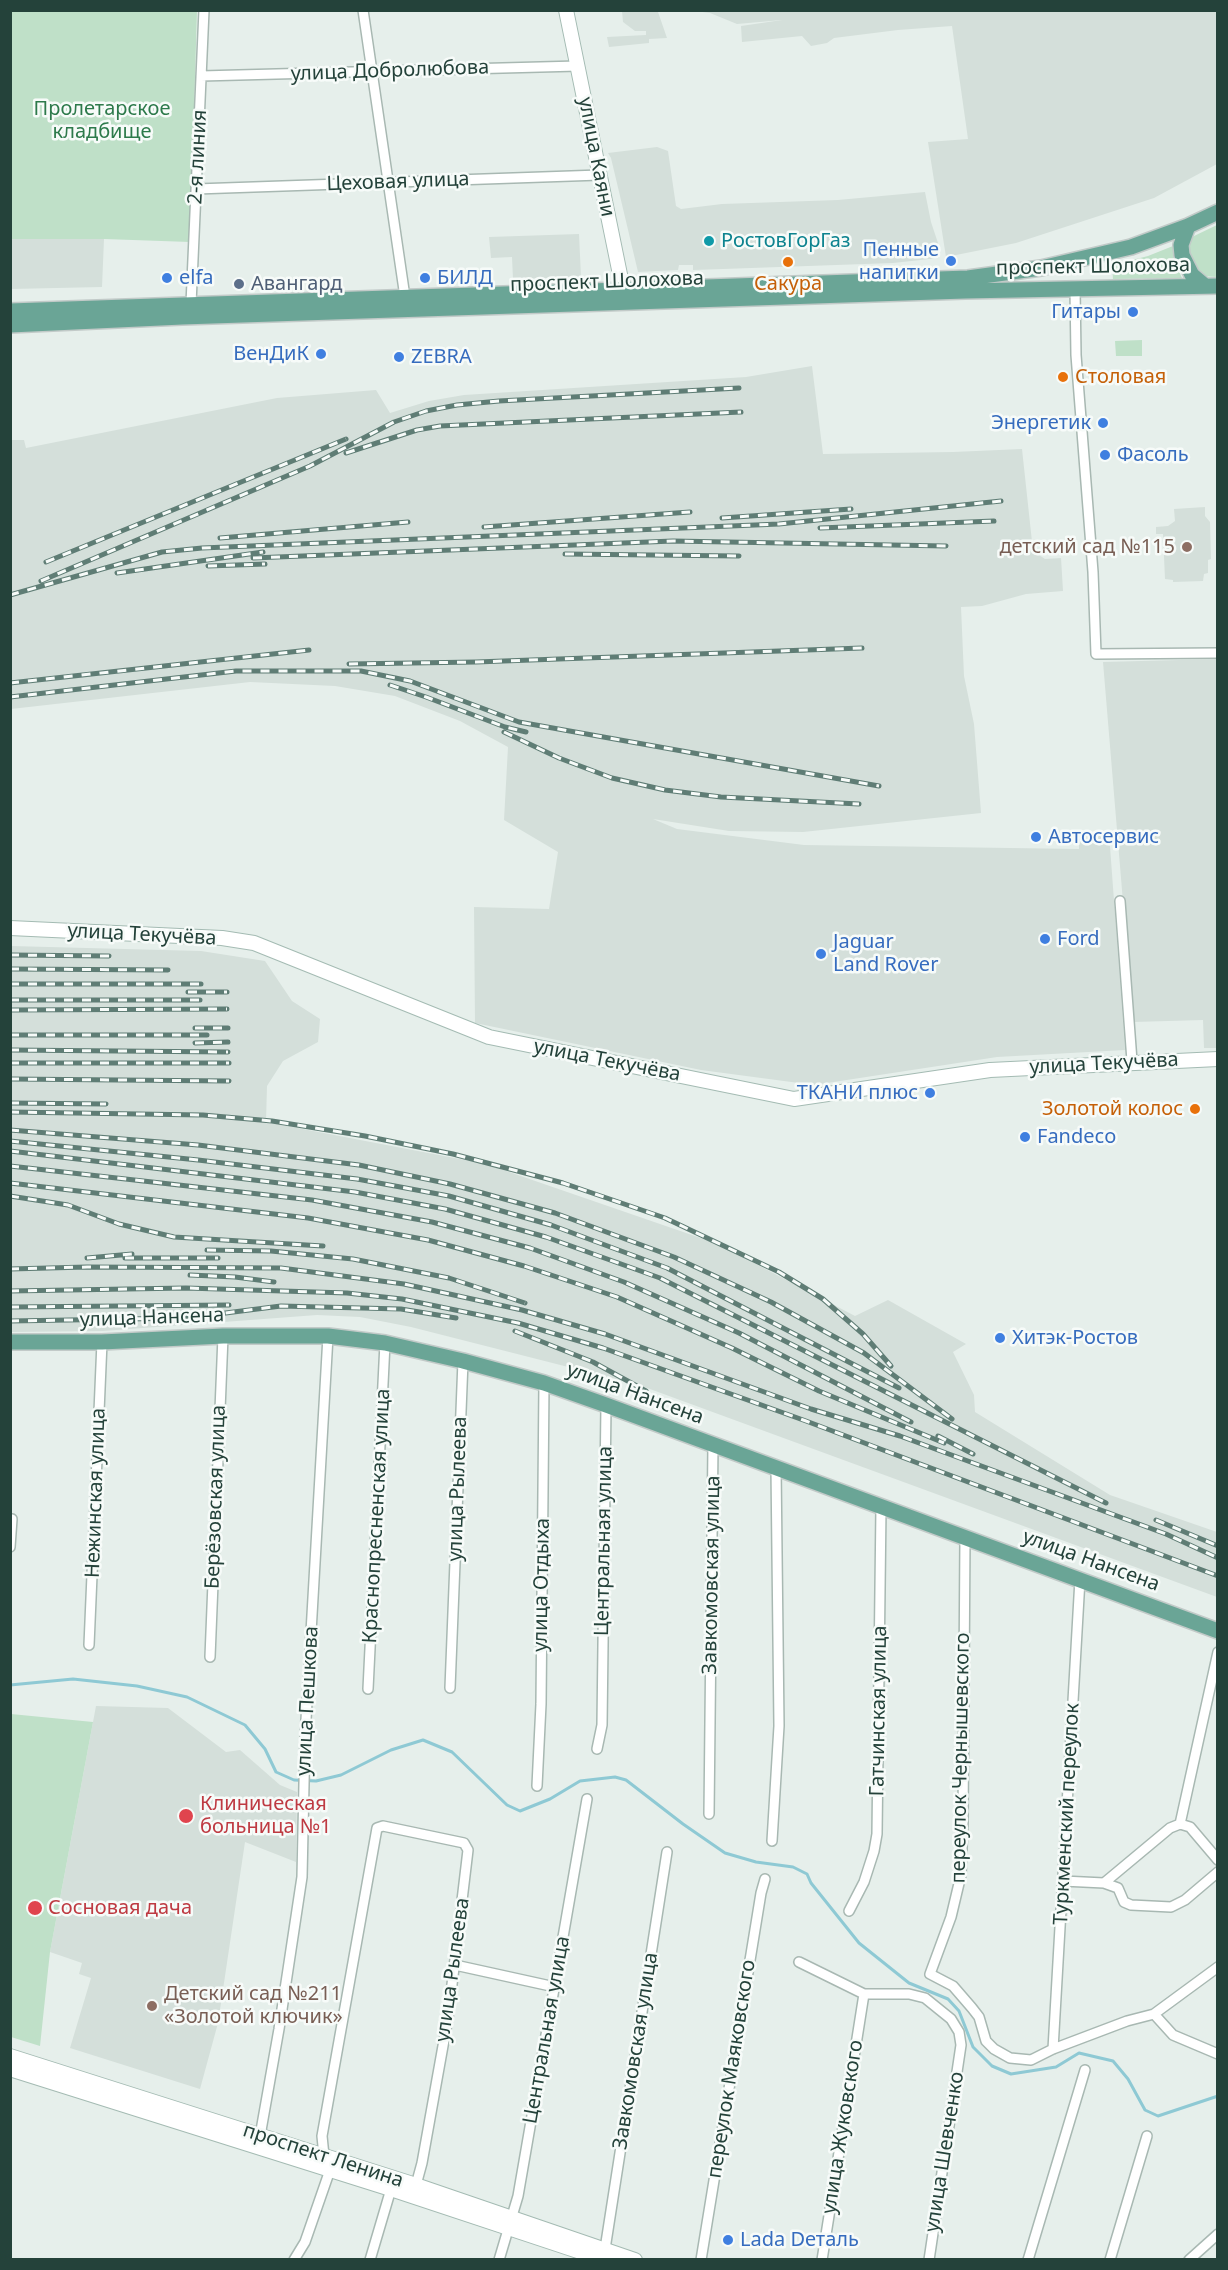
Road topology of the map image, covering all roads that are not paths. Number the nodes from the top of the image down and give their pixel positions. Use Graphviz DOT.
graph roads {
  1 [pos="204,10"];
  2 [pos="363,10"];
  3 [pos="566,10"];
  4 [pos="578,66"];
  5 [pos="372,72"];
  6 [pos="201,76"];
  7 [pos="600,175"];
  8 [pos="388,182"];
  9 [pos="196,189"];
  10 [pos="1218,212"];
  11 [pos="1188,226"];
  12 [pos="1211,286"];
  13 [pos="1075,289"];
  14 [pos="624,296"];
  15 [pos="405,297"];
  16 [pos="191,304"];
  17 [pos="10,311"];
  18 [pos="10,325"];
  19 [pos="1218,653"];
  20 [pos="1120,901"];
  21 [pos="10,928"];
  22 [pos="1218,1059"];
  23 [pos="1132,1061"];
  24 [pos="223,1336"];
  25 [pos="328,1336"];
  26 [pos="10,1342"];
  27 [pos="102,1342"];
  28 [pos="386,1343"];
  29 [pos="463,1361"];
  30 [pos="544,1383"];
  31 [pos="606,1405"];
  32 [pos="713,1444"];
  33 [pos="776,1467"];
  34 [pos="881,1507"];
  35 [pos="12,1519"];
  36 [pos="964,1537"];
  37 [pos="10,1548"];
  38 [pos="1080,1579"];
  39 [pos="1218,1631"];
  40 [pos="89,1645"];
  41 [pos="1218,1652"];
  42 [pos="210,1657"];
  43 [pos="450,1688"];
  44 [pos="368,1689"];
  45 [pos="597,1749"];
  46 [pos="537,1786"];
  47 [pos="587,1799"];
  48 [pos="709,1814"];
  49 [pos="1180,1824"];
  50 [pos="772,1841"];
  51 [pos="667,1852"];
  52 [pos="1218,1860"];
  53 [pos="1218,1872"];
  54 [pos="765,1879"];
  55 [pos="1063,1881"];
  56 [pos="1104,1883"];
  57 [pos="849,1911"];
  58 [pos="799,1962"];
  59 [pos="455,1965"];
  60 [pos="1218,1967"];
  61 [pos="555,1988"];
  62 [pos="864,1994"];
  63 [pos="1154,2014"];
  64 [pos="1053,2049"];
  65 [pos="1218,2054"];
  66 [pos="10,2056"];
  67 [pos="10,2069"];
  68 [pos="1085,2070"];
  69 [pos="260,2136"];
  70 [pos="1147,2136"];
  71 [pos="324,2156"];
  72 [pos="330,2170"];
  73 [pos="416,2185"];
  74 [pos="391,2189"];
  75 [pos="511,2222"];
  76 [pos="1218,2234"];
  77 [pos="605,2254"];
  78 [pos="294,2259"];
  79 [pos="370,2259"];
  80 [pos="499,2259"];
  81 [pos="635,2259"];
  82 [pos="701,2259"];
  83 [pos="822,2259"];
  84 [pos="929,2259"];
  85 [pos="1028,2259"];
  86 [pos="1110,2259"];
  87 [pos="1189,2259"];
  1 -- 6 [label="street, 2-я линия"];
  2 -- 5 [label="street"];
  3 -- 4 [label="main road, улица Каяни"];
  4 -- 5 [label="street, улица Добролюбова"];
  4 -- 7 [label="main road, улица Каяни"];
  5 -- 6 [label="street, улица Добролюбова"];
  5 -- 8 [label="street"];
  6 -- 9 [label="street, 2-я линия"];
  7 -- 8 [label="street, Цеховая улица"];
  7 -- 14 [label="main road, улица Каяни"];
  8 -- 9 [label="street, Цеховая улица"];
  8 -- 15 [label="street"];
  9 -- 16 [label="street, 2-я линия"];
  10 -- 11 [label="main road, проспект Шолохова"];
  11 -- 12 [label="main road"];
  11 -- 14 [label="main road, проспект Шолохова"];
  12 -- 13 [label="main road, проспект Шолохова"];
  13 -- 14 [label="main road, проспект Шолохова"];
  13 -- 19 [label="street"];
  14 -- 15 [label="main road, проспект Шолохова"];
  14 -- 18 [label="main road, проспект Шолохова"];
  15 -- 16 [label="main road, проспект Шолохова"];
  16 -- 17 [label="main road, проспект Шолохова"];
  20 -- 23 [label="street"];
  21 -- 23 [label="main road, улица Текучёва"];
  22 -- 23 [label="main road, улица Текучёва"];
  24 -- 25 [label="main road, улица Нансена"];
  24 -- 27 [label="main road, улица Нансена"];
  24 -- 42 [label="street, Берёзовская улица"];
  25 -- 28 [label="main road, улица Нансена"];
  25 -- 69 [label="street, улица Пешкова"];
  26 -- 27 [label="main road, улица Нансена"];
  27 -- 40 [label="street, Нежинская улица"];
  28 -- 29 [label="main road, улица Нансена"];
  28 -- 44 [label="street, Краснопресненская улица"];
  29 -- 30 [label="main road, улица Нансена"];
  29 -- 43 [label="street, улица Рылеева"];
  30 -- 31 [label="main road, улица Нансена"];
  30 -- 46 [label="street, улица Отдыха"];
  31 -- 32 [label="main road, улица Нансена"];
  31 -- 45 [label="street, Центральная улица"];
  32 -- 33 [label="main road, улица Нансена"];
  32 -- 48 [label="street, Завкомовская улица"];
  33 -- 34 [label="main road, улица Нансена"];
  33 -- 50 [label="street"];
  34 -- 36 [label="main road, улица Нансена"];
  34 -- 57 [label="street, Гатчинская улица"];
  35 -- 37 [label="street"];
  36 -- 38 [label="main road, улица Нансена"];
  36 -- 64 [label="street, переулок Чернышевского"];
  38 -- 39 [label="main road, улица Нансена"];
  38 -- 55 [label="street, Туркменский переулок"];
  41 -- 49 [label="street"];
  47 -- 61 [label="street, Центральная улица"];
  49 -- 52 [label="street"];
  49 -- 56 [label="street"];
  51 -- 77 [label="street, Завкомовская улица"];
  53 -- 56 [label="street"];
  54 -- 82 [label="street, переулок Маяковского"];
  55 -- 56 [label="street"];
  55 -- 64 [label="street, Туркменский переулок"];
  58 -- 62 [label="street"];
  59 -- 61 [label="street"];
  59 -- 71 [label="street, улица Рылеева"];
  59 -- 73 [label="street, улица Рылеева"];
  60 -- 63 [label="street"];
  61 -- 75 [label="street, Центральная улица"];
  62 -- 83 [label="street, улица Жуковского"];
  62 -- 84 [label="street, улица Шевченко"];
  63 -- 64 [label="street"];
  63 -- 65 [label="street"];
  66 -- 69 [label="main road, проспект Ленина"];
  67 -- 72 [label="main road, проспект Ленина"];
  68 -- 85 [label="street"];
  69 -- 71 [label="main road, проспект Ленина"];
  70 -- 86 [label="street"];
  71 -- 73 [label="main road, проспект Ленина"];
  72 -- 74 [label="main road, проспект Ленина"];
  72 -- 78 [label="street"];
  73 -- 75 [label="main road, проспект Ленина"];
  74 -- 75 [label="main road, проспект Ленина"];
  74 -- 79 [label="street"];
  75 -- 77 [label="main road, проспект Ленина"];
  75 -- 80 [label="street, Центральная улица"];
  76 -- 87 [label="street"];
  77 -- 81 [label="main road, проспект Ленина"];
}
